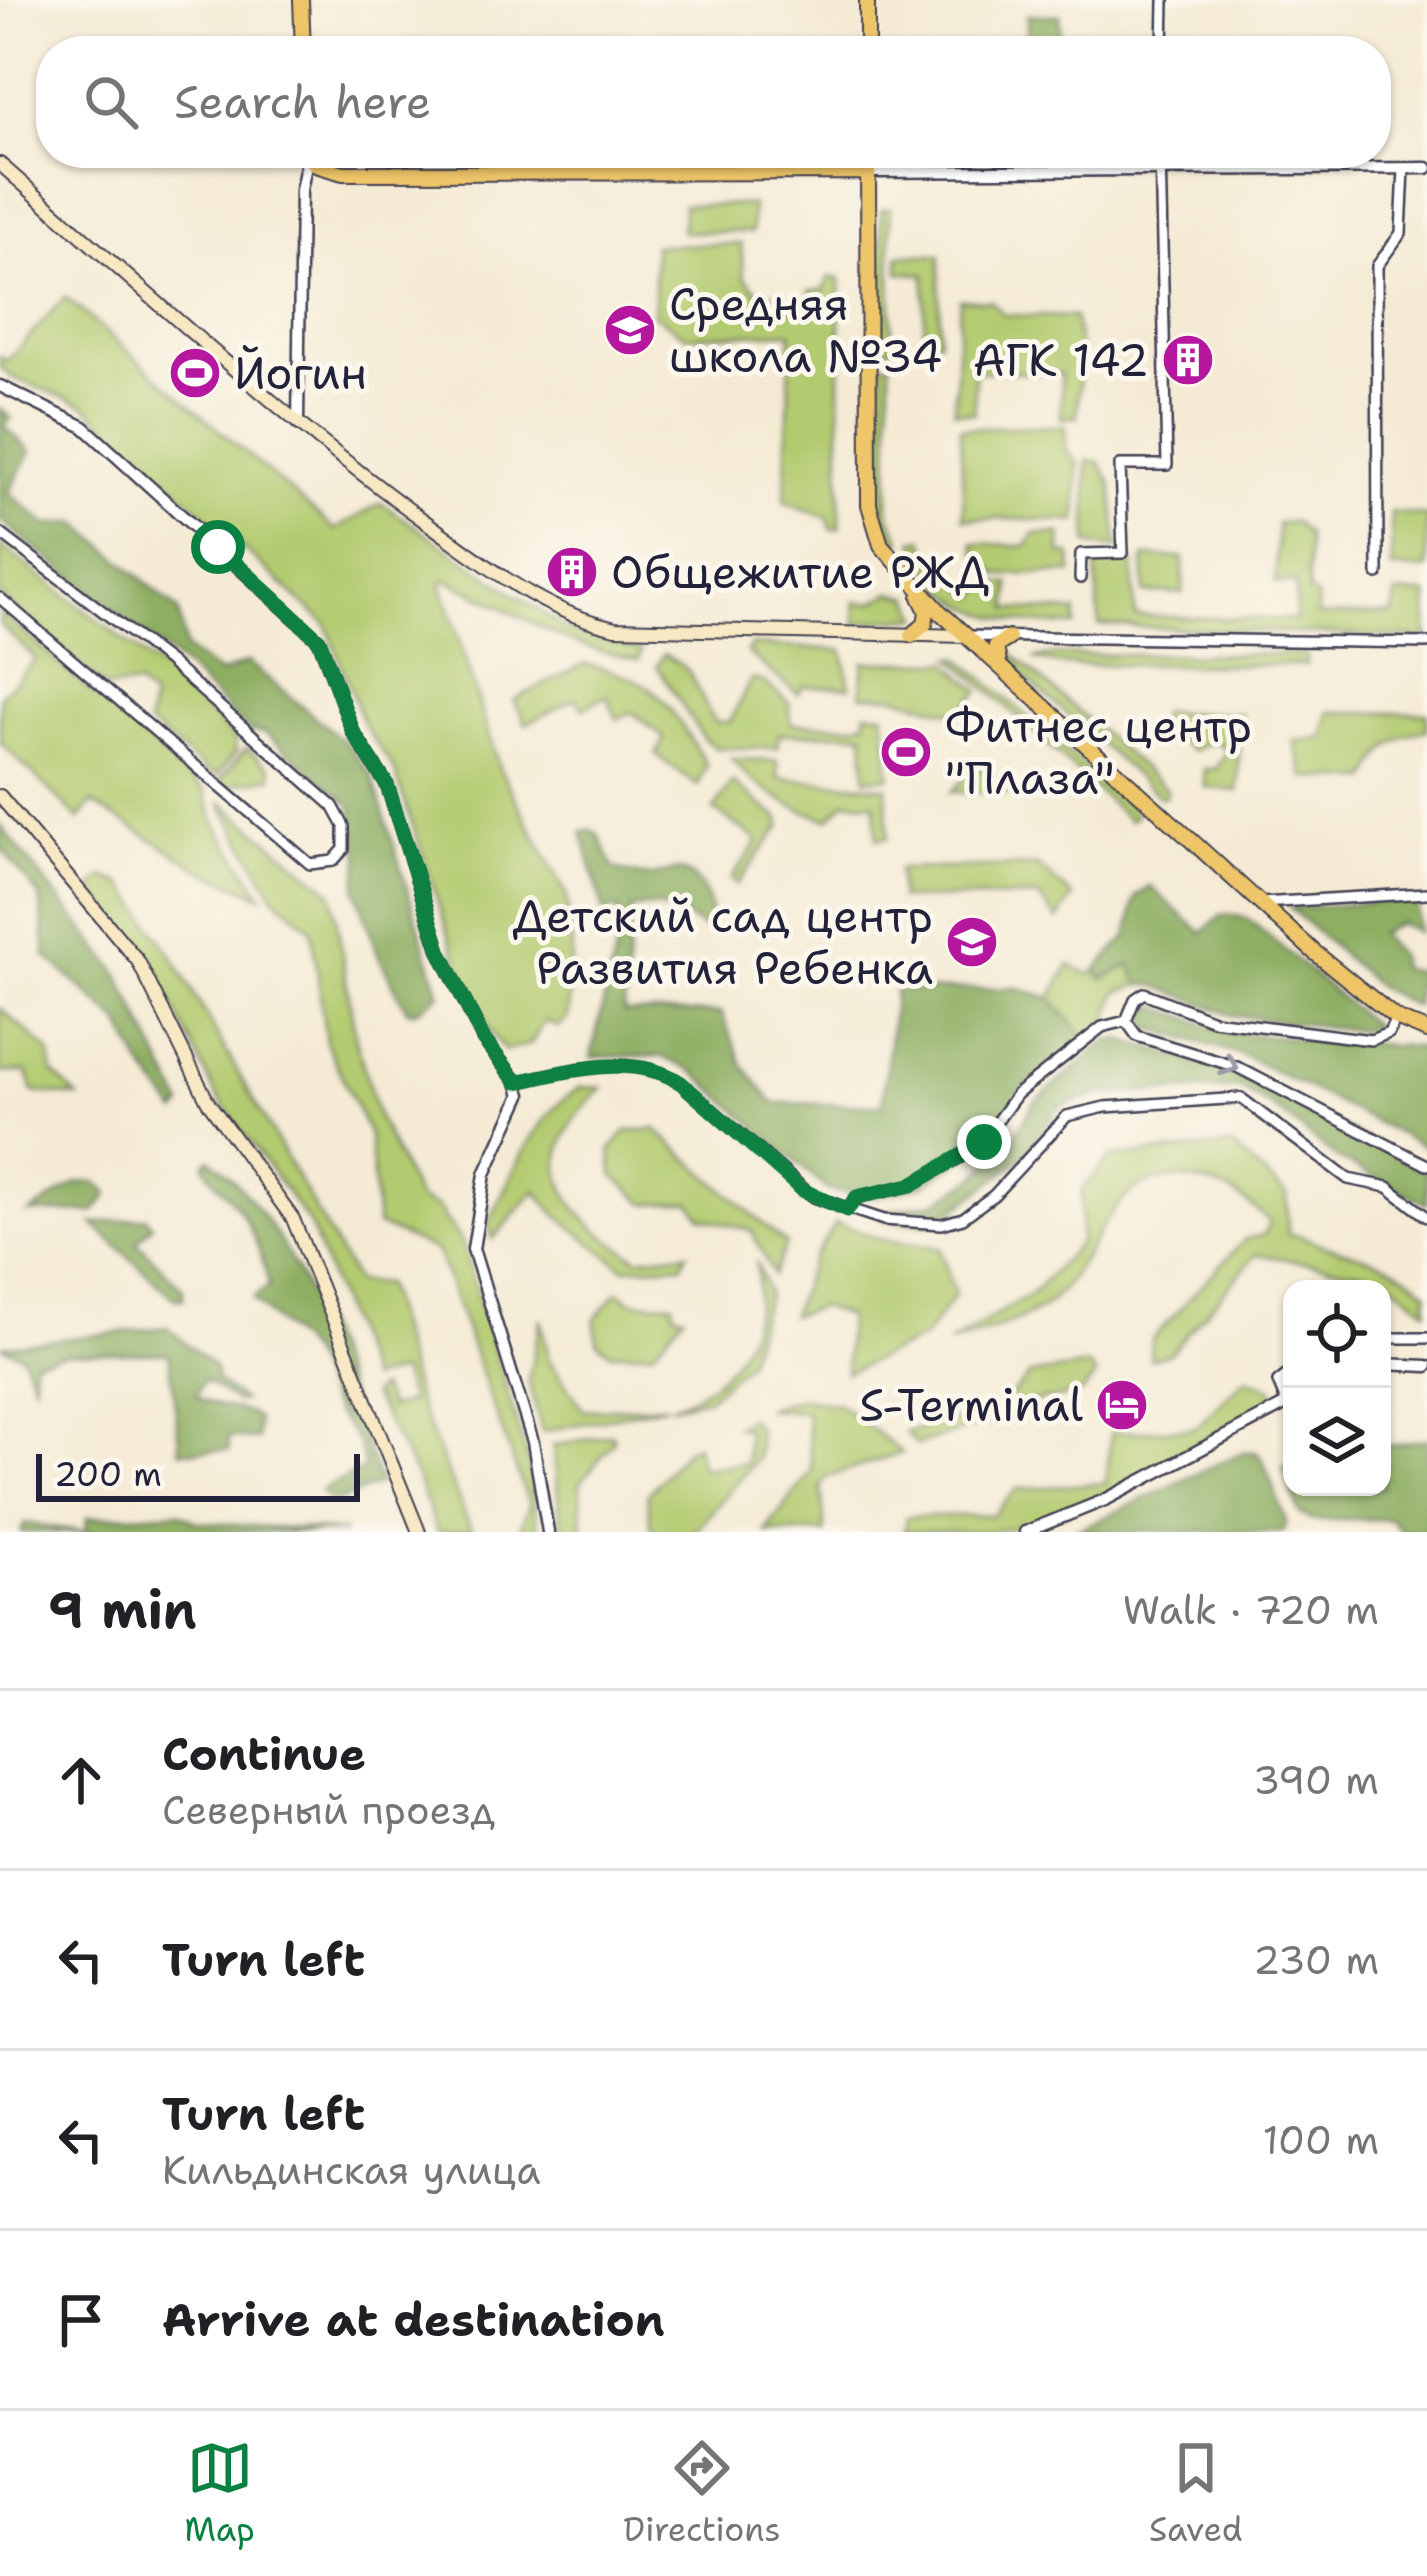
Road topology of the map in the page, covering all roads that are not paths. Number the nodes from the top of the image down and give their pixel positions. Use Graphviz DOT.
graph roads {
  1 [pos="301,0"];
  2 [pos="867,0"];
  3 [pos="1164,0"];
  4 [pos="302,36"];
  5 [pos="867,36"];
  6 [pos="1163,36"];
  7 [pos="0,164"];
  8 [pos="305,168"];
  9 [pos="326,168"];
  10 [pos="868,168"];
  11 [pos="1404,168"];
  12 [pos="1427,168"];
  13 [pos="1160,171"];
  14 [pos="868,172"];
  15 [pos="0,386"];
  16 [pos="298,424"];
  17 [pos="0,533"];
  18 [pos="1378,574"];
  19 [pos="1080,578"];
  20 [pos="910,583"];
  21 [pos="0,598"];
  22 [pos="912,635"];
  23 [pos="966,636"];
  24 [pos="1009,638"];
  25 [pos="1427,643"];
  26 [pos="1002,669"];
  27 [pos="0,796"];
  28 [pos="1427,893"];
  29 [pos="1261,903"];
  30 [pos="1396,1018"];
  31 [pos="1126,1021"];
  32 [pos="1427,1031"];
  33 [pos="517,1082"];
  34 [pos="1427,1165"];
  35 [pos="847,1210"];
  36 [pos="1427,1217"];
  37 [pos="1391,1338"];
  38 [pos="1427,1338"];
  39 [pos="1391,1364"];
  40 [pos="1427,1366"];
  41 [pos="1283,1406"];
  42 [pos="419,1532"];
  43 [pos="548,1532"];
  44 [pos="1025,1532"];
  1 -- 4 [label="main road"];
  2 -- 5 [label="main road"];
  3 -- 6 [label="street"];
  7 -- 16 [label="main road"];
  8 -- 16 [label="street"];
  9 -- 14 [label="main road"];
  10 -- 14 [label="main road"];
  11 -- 12 [label="street"];
  11 -- 13 [label="street"];
  11 -- 18 [label="street"];
  13 -- 14 [label="street"];
  13 -- 19 [label="street"];
  14 -- 20 [label="main road"];
  15 -- 33 [label="street"];
  16 -- 22 [label="main road"];
  17 -- 21 [label="street"];
  20 -- 22 [label="main road"];
  20 -- 23 [label="main road"];
  22 -- 23 [label="main road"];
  23 -- 24 [label="street"];
  23 -- 26 [label="main road"];
  24 -- 25 [label="street"];
  24 -- 26 [label="main road"];
  26 -- 29 [label="main road"];
  27 -- 42 [label="main road"];
  28 -- 29 [label="street"];
  29 -- 30 [label="main road"];
  30 -- 31 [label="street"];
  30 -- 32 [label="main road"];
  31 -- 34 [label="street, one-way"];
  31 -- 35 [label="street"];
  33 -- 35 [label="street"];
  33 -- 43 [label="street"];
  35 -- 36 [label="street"];
  37 -- 38 [label="street"];
  39 -- 40 [label="street"];
  41 -- 44 [label="street"];
}
